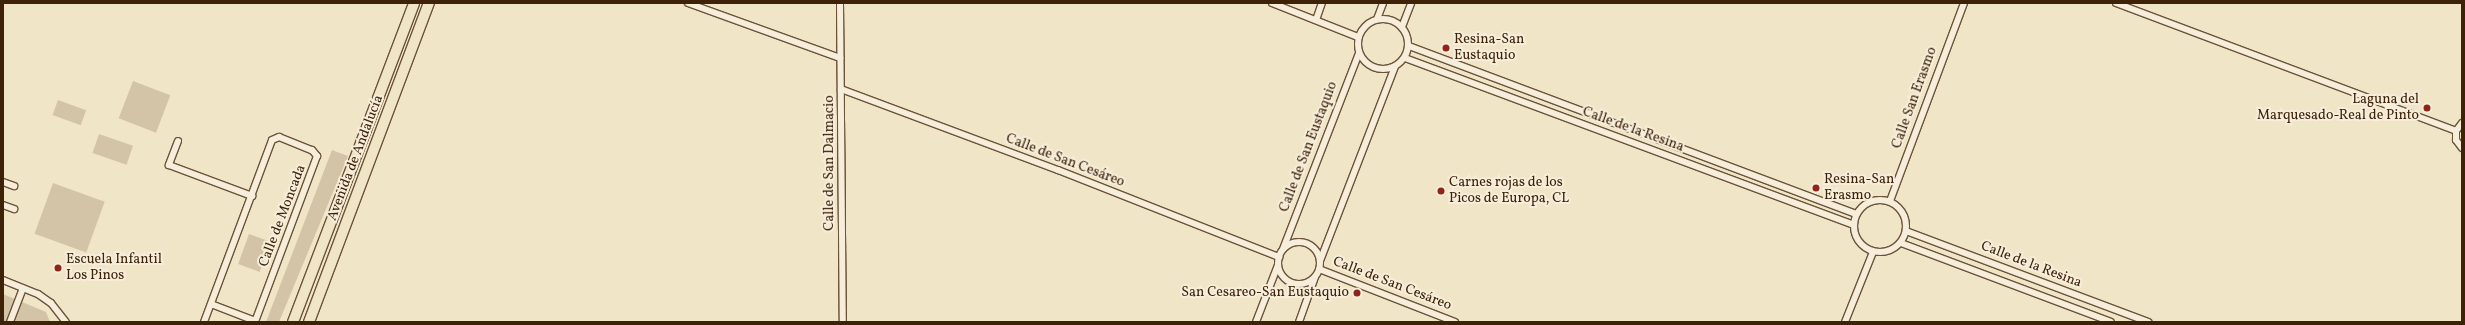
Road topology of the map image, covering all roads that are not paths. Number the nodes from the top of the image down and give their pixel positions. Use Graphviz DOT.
graph roads {
  1 [pos="414,3"];
  2 [pos="429,3"];
  3 [pos="688,3"];
  4 [pos="840,3"];
  5 [pos="1272,3"];
  6 [pos="1322,3"];
  7 [pos="1384,3"];
  8 [pos="1411,3"];
  9 [pos="1964,3"];
  10 [pos="2116,3"];
  11 [pos="1377,19"];
  12 [pos="1316,20"];
  13 [pos="1402,27"];
  14 [pos="1358,37"];
  15 [pos="1409,46"];
  16 [pos="1359,53"];
  17 [pos="840,58"];
  18 [pos="1405,58"];
  19 [pos="1395,67"];
  20 [pos="841,89"];
  21 [pos="2462,123"];
  22 [pos="2456,130"];
  23 [pos="178,141"];
  24 [pos="2462,148"];
  25 [pos="3,182"];
  26 [pos="14,186"];
  27 [pos="252,196"];
  28 [pos="1890,201"];
  29 [pos="3,205"];
  30 [pos="14,209"];
  31 [pos="1856,214"];
  32 [pos="1853,225"];
  33 [pos="1906,231"];
  34 [pos="1901,243"];
  35 [pos="1283,249"];
  36 [pos="1873,252"];
  37 [pos="1278,257"];
  38 [pos="1320,261"];
  39 [pos="1278,265"];
  40 [pos="1320,269"];
  41 [pos="1316,277"];
  42 [pos="3,280"];
  43 [pos="23,288"];
  44 [pos="211,304"];
  45 [pos="255,321"];
  46 [pos="10,322"];
  47 [pos="66,322"];
  48 [pos="204,322"];
  49 [pos="293,322"];
  50 [pos="308,322"];
  51 [pos="843,322"];
  52 [pos="1256,322"];
  53 [pos="1299,322"];
  54 [pos="1455,322"];
  55 [pos="1845,322"];
  56 [pos="2111,322"];
  57 [pos="2148,322"];
  1 -- 49 [label="main road, Avenida de Andalucía"];
  2 -- 50 [label="main road, Avenida de Andalucía"];
  3 -- 17 [label="street"];
  4 -- 17 [label="street, Calle de San Dalmacio"];
  5 -- 12 [label="street"];
  6 -- 12 [label="street"];
  7 -- 11 [label="street"];
  8 -- 13 [label="street"];
  9 -- 28 [label="street, Calle San Erasmo"];
  10 -- 22 [label="street"];
  11 -- 13 [label="street"];
  11 -- 14 [label="street"];
  12 -- 14 [label="street"];
  13 -- 15 [label="street"];
  14 -- 16 [label="street"];
  15 -- 18 [label="street"];
  15 -- 31 [label="street, Calle de la Resina"];
  16 -- 19 [label="street"];
  16 -- 35 [label="street, Calle de San Eustaquio"];
  17 -- 20 [label="street, Calle de San Dalmacio"];
  18 -- 19 [label="street"];
  18 -- 32 [label="street, Calle de la Resina"];
  19 -- 38 [label="street"];
  20 -- 37 [label="street, Calle de San Cesáreo"];
  20 -- 51 [label="street, Calle de San Dalmacio"];
  21 -- 22 [label="street"];
  22 -- 24 [label="street"];
  23 -- 27 [label="street"];
  25 -- 26 [label="street"];
  27 -- 44 [label="street, Calle de Moncada"];
  27 -- 45 [label="street, Calle de Moncada"];
  28 -- 31 [label="street"];
  28 -- 33 [label="street"];
  29 -- 30 [label="street"];
  31 -- 32 [label="street"];
  32 -- 36 [label="street"];
  33 -- 34 [label="street"];
  33 -- 57 [label="street, Calle de la Resina"];
  34 -- 36 [label="street"];
  34 -- 56 [label="street, Calle de la Resina"];
  35 -- 37 [label="street"];
  35 -- 38 [label="street"];
  36 -- 55 [label="street"];
  37 -- 39 [label="street"];
  38 -- 40 [label="street"];
  39 -- 41 [label="street"];
  39 -- 52 [label="street"];
  40 -- 41 [label="street"];
  40 -- 54 [label="street, Calle de San Cesáreo"];
  41 -- 53 [label="street"];
  42 -- 43 [label="street"];
  43 -- 46 [label="street"];
  43 -- 47 [label="street"];
  44 -- 45 [label="street, Calle de Moncada"];
  44 -- 48 [label="street, Calle de Moncada"];
}
